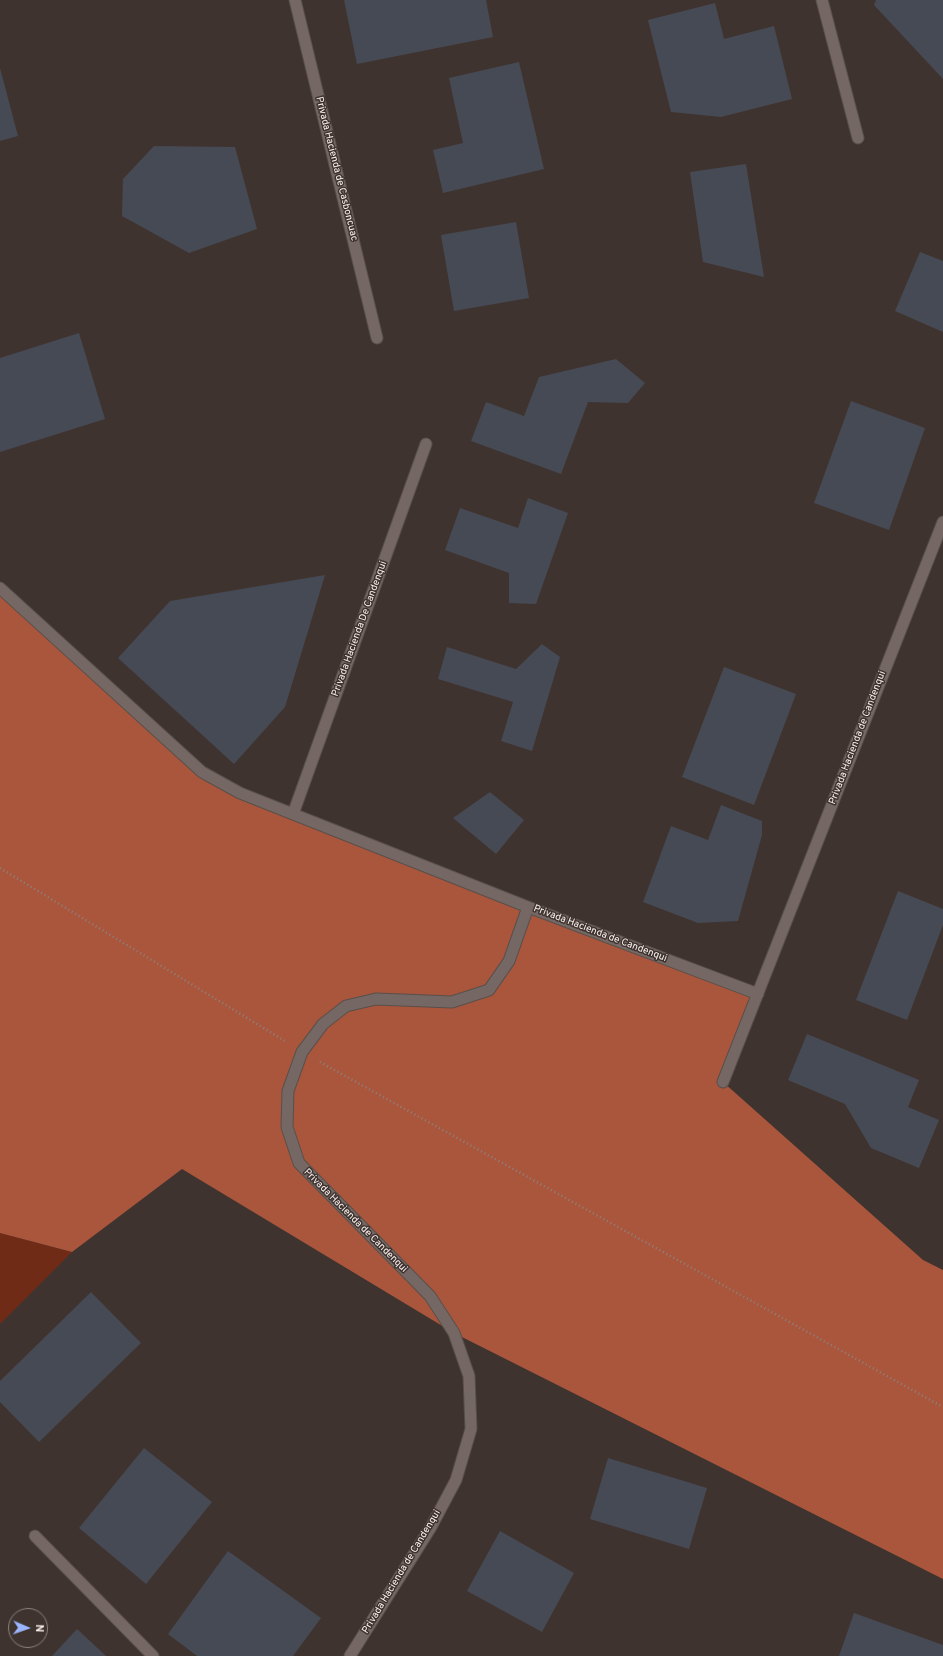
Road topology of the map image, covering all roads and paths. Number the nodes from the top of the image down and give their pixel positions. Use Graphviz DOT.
graph roads {
  1 [pos="294,0"];
  2 [pos="822,0"];
  3 [pos="858,138"];
  4 [pos="378,338"];
  5 [pos="426,444"];
  6 [pos="943,522"];
  7 [pos="0,588"];
  8 [pos="293,814"];
  9 [pos="0,868"];
  10 [pos="528,907"];
  11 [pos="758,994"];
  12 [pos="302,1052"];
  13 [pos="723,1082"];
  14 [pos="943,1406"];
  15 [pos="35,1536"];
  16 [pos="153,1656"];
  17 [pos="350,1656"];
  1 -- 4 [label="street, Privada Hacienda de Casboncuac"];
  2 -- 3 [label="street"];
  5 -- 8 [label="street, Privada Hacienda De Candenqui"];
  6 -- 11 [label="street, Privada Hacienda de Candenqui"];
  7 -- 8 [label="street, Privada Hacienda De Candenqui"];
  8 -- 10 [label="street, Privada Hacienda De Candenqui"];
  9 -- 12 [label="path"];
  10 -- 11 [label="street, Privada Hacienda de Candenqui"];
  10 -- 12 [label="street, Privada Hacienda de Candenqui"];
  11 -- 13 [label="street"];
  12 -- 14 [label="path"];
  12 -- 17 [label="street, Privada Hacienda de Candenqui"];
  15 -- 16 [label="street"];
}
